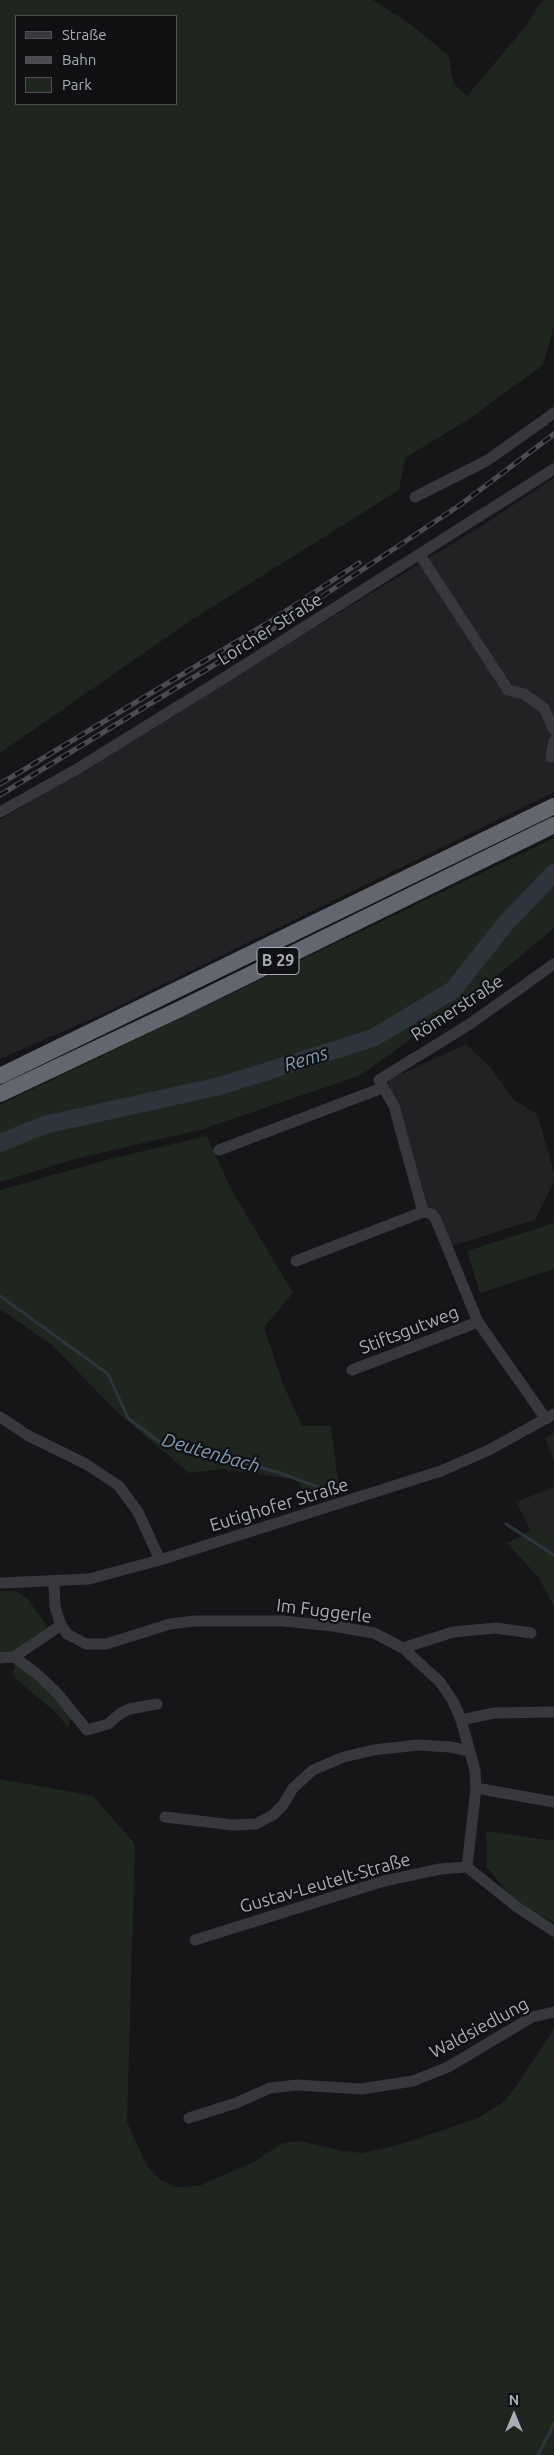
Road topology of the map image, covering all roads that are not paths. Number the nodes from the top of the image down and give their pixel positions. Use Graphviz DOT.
graph roads {
  1 [pos="554,413"];
  2 [pos="554,469"];
  3 [pos="415,497"];
  4 [pos="420,555"];
  5 [pos="554,730"];
  6 [pos="554,742"];
  7 [pos="550,757"];
  8 [pos="554,806"];
  9 [pos="0,812"];
  10 [pos="554,825"];
  11 [pos="554,964"];
  12 [pos="0,1076"];
  13 [pos="380,1084"];
  14 [pos="0,1094"];
  15 [pos="219,1150"];
  16 [pos="423,1212"];
  17 [pos="296,1261"];
  18 [pos="478,1322"];
  19 [pos="352,1370"];
  20 [pos="550,1416"];
  21 [pos="0,1417"];
  22 [pos="160,1560"];
  23 [pos="54,1582"];
  24 [pos="0,1583"];
  25 [pos="61,1625"];
  26 [pos="531,1633"];
  27 [pos="403,1648"];
  28 [pos="14,1656"];
  29 [pos="0,1658"];
  30 [pos="157,1704"];
  31 [pos="552,1712"];
  32 [pos="461,1720"];
  33 [pos="469,1751"];
  34 [pos="476,1788"];
  35 [pos="554,1802"];
  36 [pos="165,1817"];
  37 [pos="467,1867"];
  38 [pos="554,1932"];
  39 [pos="195,1940"];
  40 [pos="554,2012"];
  41 [pos="189,2118"];
  1 -- 3 [label="street"];
  2 -- 4 [label="street, Lorcher Straße"];
  4 -- 5 [label="street"];
  4 -- 9 [label="street, Lorcher Straße"];
  6 -- 7 [label="street"];
  8 -- 12 [label="highway, B 29"];
  10 -- 14 [label="highway, B 29"];
  11 -- 13 [label="street, Römerstraße"];
  13 -- 15 [label="street, Römerstraße"];
  13 -- 16 [label="street"];
  16 -- 17 [label="street"];
  16 -- 18 [label="street, Stiftsgutweg"];
  18 -- 19 [label="street, Stiftsgutweg"];
  18 -- 20 [label="street, Stiftsgutweg"];
  20 -- 22 [label="street, Eutighofer Straße"];
  21 -- 22 [label="street"];
  22 -- 23 [label="street, Eutighofer Straße"];
  23 -- 24 [label="street, Eutighofer Straße"];
  23 -- 25 [label="street"];
  25 -- 27 [label="street, Im Fuggerle"];
  25 -- 28 [label="street"];
  26 -- 27 [label="street"];
  27 -- 32 [label="street, Im Fuggerle"];
  28 -- 29 [label="street"];
  28 -- 30 [label="street"];
  31 -- 32 [label="street"];
  32 -- 33 [label="street, Im Fuggerle"];
  33 -- 34 [label="street, Im Fuggerle"];
  33 -- 36 [label="street"];
  34 -- 35 [label="street"];
  34 -- 37 [label="street, Im Fuggerle"];
  37 -- 38 [label="street"];
  37 -- 39 [label="street, Gustav-Leutelt-Straße"];
  40 -- 41 [label="street, Waldsiedlung"];
}
